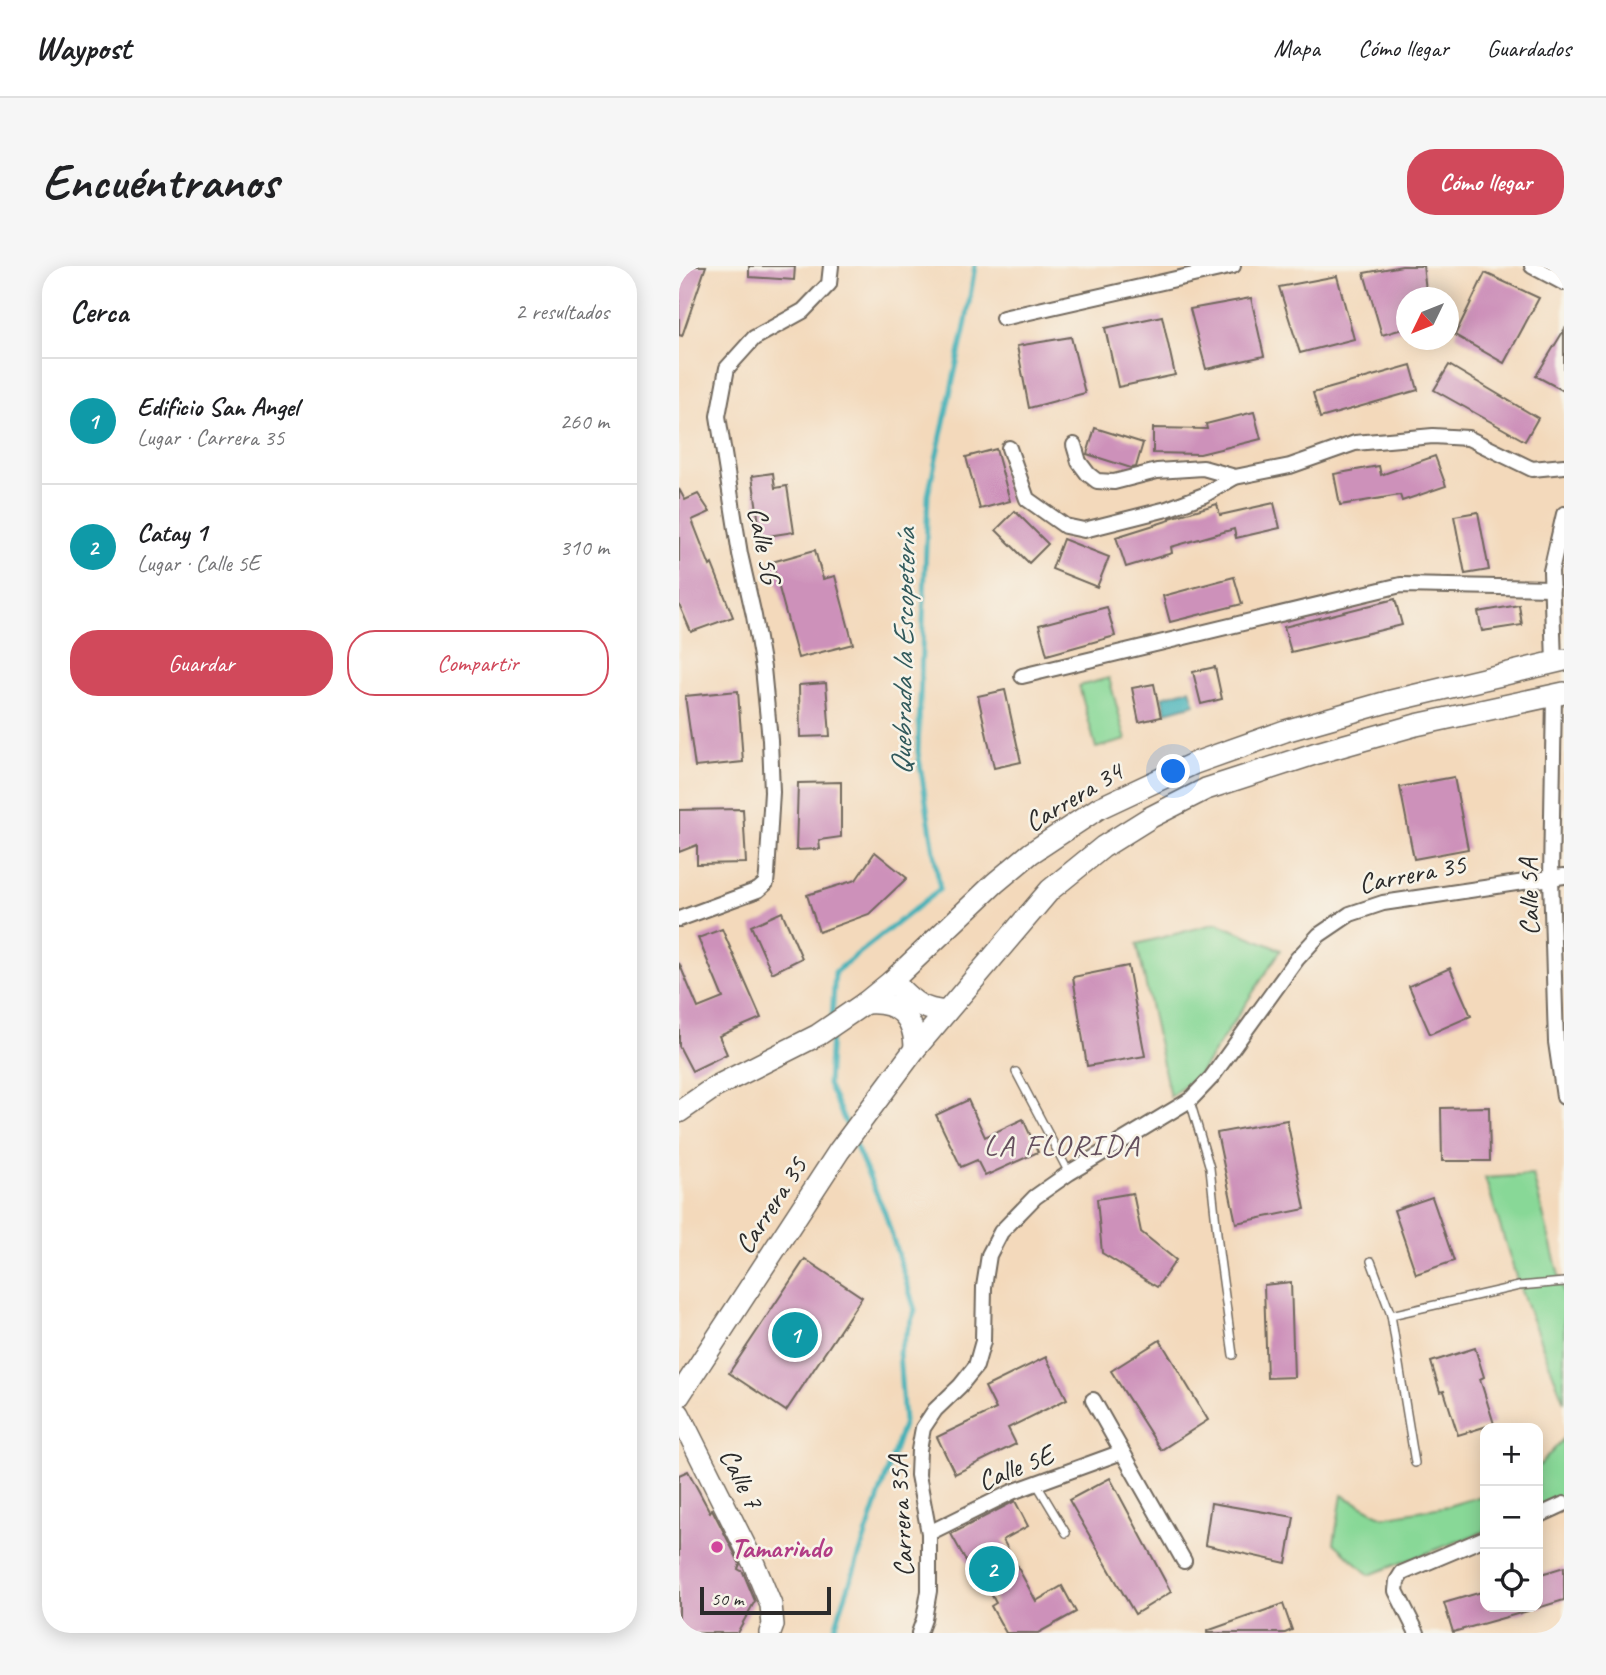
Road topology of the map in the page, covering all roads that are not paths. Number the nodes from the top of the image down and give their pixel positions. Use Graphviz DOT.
graph roads {
  1 [pos="831,266"];
  2 [pos="1233,266"];
  3 [pos="1532,266"];
  4 [pos="1564,283"];
  5 [pos="1003,318"];
  6 [pos="1073,445"];
  7 [pos="1009,448"];
  8 [pos="1564,466"];
  9 [pos="1235,477"];
  10 [pos="1564,514"];
  11 [pos="1552,588"];
  12 [pos="1559,662"];
  13 [pos="1021,676"];
  14 [pos="1559,694"];
  15 [pos="1558,877"];
  16 [pos="679,919"];
  17 [pos="893,981"];
  18 [pos="1267,1000"];
  19 [pos="858,1008"];
  20 [pos="946,1012"];
  21 [pos="915,1049"];
  22 [pos="1016,1072"];
  23 [pos="1564,1097"];
  24 [pos="1190,1100"];
  25 [pos="679,1112"];
  26 [pos="1069,1172"];
  27 [pos="1371,1261"];
  28 [pos="1564,1282"];
  29 [pos="1391,1315"];
  30 [pos="1233,1354"];
  31 [pos="679,1396"];
  32 [pos="1093,1400"];
  33 [pos="679,1414"];
  34 [pos="1122,1452"];
  35 [pos="1415,1463"];
  36 [pos="1036,1483"];
  37 [pos="1564,1504"];
  38 [pos="1543,1514"];
  39 [pos="929,1533"];
  40 [pos="1066,1533"];
  41 [pos="1480,1540"];
  42 [pos="1184,1561"];
  43 [pos="770,1633"];
  44 [pos="919,1633"];
  45 [pos="1417,1633"];
  1 -- 16 [label="street, Calle 5G"];
  2 -- 5 [label="street"];
  3 -- 4 [label="street"];
  6 -- 9 [label="street"];
  7 -- 9 [label="street"];
  8 -- 9 [label="street"];
  10 -- 11 [label="street"];
  11 -- 12 [label="street"];
  11 -- 13 [label="street"];
  12 -- 17 [label="street, Carrera 34"];
  14 -- 15 [label="street, Calle 5A"];
  14 -- 20 [label="street, Carrera 34"];
  15 -- 18 [label="street, Carrera 35"];
  15 -- 23 [label="street, Calle 5A"];
  17 -- 19 [label="street, Carrera 34"];
  17 -- 20 [label="street"];
  18 -- 24 [label="street, Carrera 35A"];
  19 -- 21 [label="street"];
  19 -- 25 [label="street, Carrera 34"];
  20 -- 21 [label="street, Carrera 34"];
  21 -- 31 [label="street, Carrera 35"];
  22 -- 26 [label="lane"];
  24 -- 26 [label="street, Carrera 35A"];
  24 -- 30 [label="lane"];
  26 -- 39 [label="street, Carrera 35A"];
  27 -- 29 [label="lane"];
  28 -- 29 [label="lane"];
  29 -- 35 [label="lane"];
  32 -- 34 [label="street"];
  33 -- 43 [label="street, Calle 7"];
  34 -- 36 [label="street, Calle 5E"];
  34 -- 42 [label="street"];
  36 -- 39 [label="street, Calle 5E"];
  36 -- 40 [label="lane"];
  37 -- 38 [label="street"];
  39 -- 44 [label="street, Carrera 35A"];
  41 -- 45 [label="street"];
}
